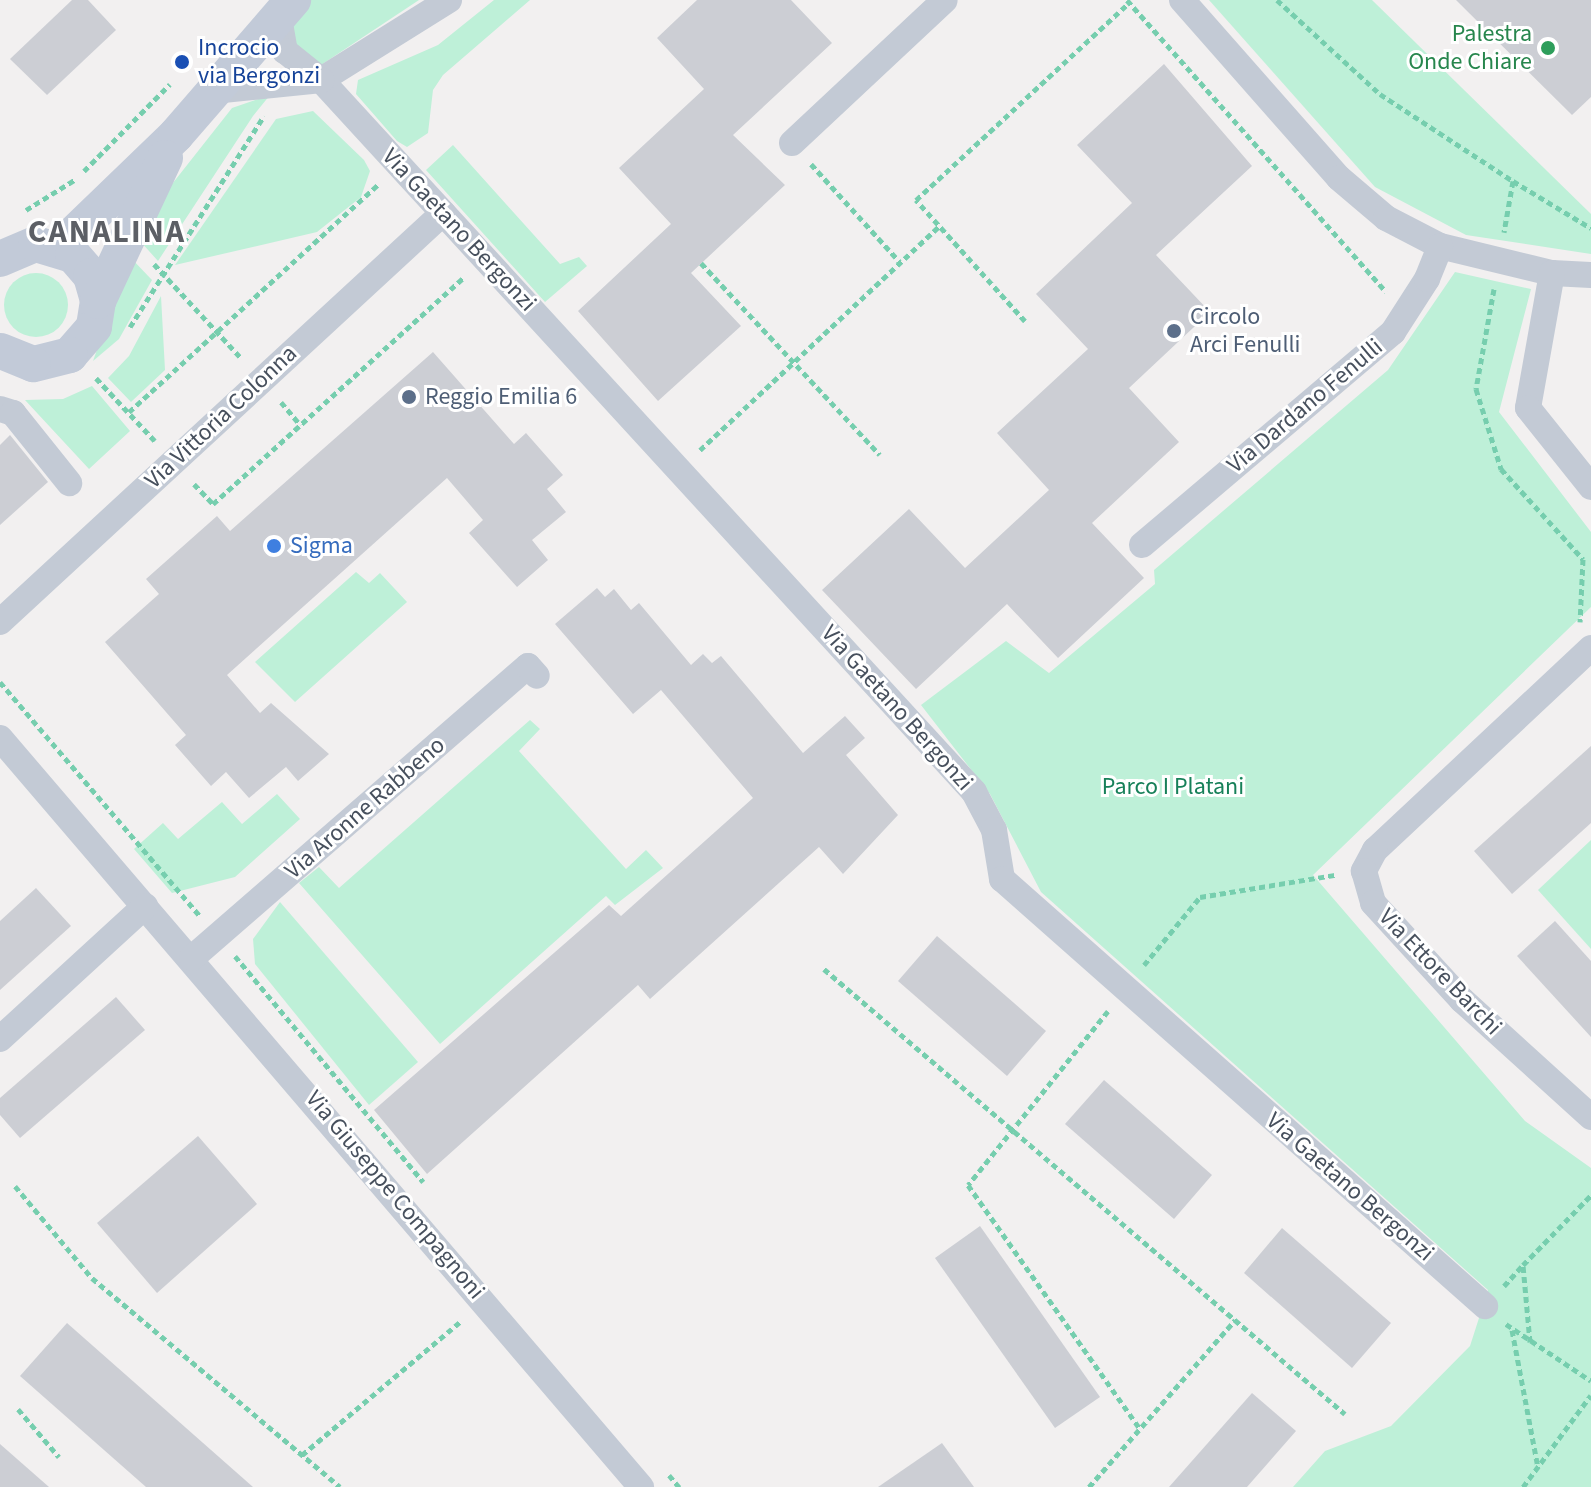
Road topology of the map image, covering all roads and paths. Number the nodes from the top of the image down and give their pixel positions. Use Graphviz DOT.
graph roads {
  1 [pos="449,0"];
  2 [pos="945,0"];
  3 [pos="1182,0"];
  4 [pos="1277,0"];
  5 [pos="1128,2"];
  6 [pos="286,6"];
  7 [pos="321,80"];
  8 [pos="213,91"];
  9 [pos="176,135"];
  10 [pos="792,143"];
  11 [pos="380,175"];
  12 [pos="76,179"];
  13 [pos="1513,181"];
  14 [pos="443,213"];
  15 [pos="11,216"];
  16 [pos="939,226"];
  17 [pos="1591,228"];
  18 [pos="1440,246"];
  19 [pos="58,249"];
  20 [pos="0,259"];
  21 [pos="900,262"];
  22 [pos="1499,262"];
  23 [pos="701,263"];
  24 [pos="1552,273"];
  25 [pos="1591,275"];
  26 [pos="98,301"];
  27 [pos="1406,314"];
  28 [pos="1025,321"];
  29 [pos="3,355"];
  30 [pos="794,362"];
  31 [pos="0,409"];
  32 [pos="128,412"];
  33 [pos="880,455"];
  34 [pos="679,469"];
  35 [pos="69,483"];
  36 [pos="1591,487"];
  37 [pos="1142,545"];
  38 [pos="0,622"];
  39 [pos="1591,648"];
  40 [pos="1567,670"];
  41 [pos="537,676"];
  42 [pos="0,682"];
  43 [pos="0,738"];
  44 [pos="1364,871"];
  45 [pos="145,906"];
  46 [pos="217,935"];
  47 [pos="192,958"];
  48 [pos="824,969"];
  49 [pos="1124,990"];
  50 [pos="0,1039"];
  51 [pos="1591,1117"];
  52 [pos="1012,1130"];
  53 [pos="15,1186"];
  54 [pos="1591,1195"];
  55 [pos="435,1196"];
  56 [pos="1485,1306"];
  57 [pos="1235,1320"];
  58 [pos="460,1322"];
  59 [pos="1512,1329"];
  60 [pos="1530,1343"];
  61 [pos="1591,1381"];
  62 [pos="1591,1395"];
  63 [pos="18,1409"];
  64 [pos="1345,1414"];
  65 [pos="1140,1429"];
  66 [pos="302,1455"];
  67 [pos="59,1457"];
  68 [pos="659,1464"];
  69 [pos="1538,1467"];
  70 [pos="340,1487"];
  71 [pos="641,1487"];
  72 [pos="679,1487"];
  73 [pos="1089,1487"];
  74 [pos="1523,1487"];
  1 -- 7 [label="street"];
  2 -- 10 [label="street"];
  3 -- 18 [label="street"];
  4 -- 13 [label="path"];
  5 -- 16 [label="path"];
  5 -- 27 [label="path"];
  6 -- 7 [label="street, Via Gaetano Bergonzi"];
  6 -- 8 [label="street"];
  7 -- 8 [label="street"];
  7 -- 14 [label="street, Via Gaetano Bergonzi"];
  8 -- 9 [label="street"];
  9 -- 19 [label="street"];
  9 -- 26 [label="street"];
  10 -- 21 [label="path"];
  11 -- 32 [label="path"];
  12 -- 15 [label="path"];
  13 -- 17 [label="path"];
  13 -- 22 [label="path"];
  14 -- 34 [label="street, Via Gaetano Bergonzi"];
  14 -- 38 [label="street, Via Vittoria Colonna"];
  16 -- 21 [label="path"];
  16 -- 28 [label="path"];
  18 -- 22 [label="street"];
  18 -- 27 [label="street, Via Dardano Fenulli"];
  19 -- 20 [label="street"];
  19 -- 26 [label="street"];
  21 -- 30 [label="path"];
  22 -- 24 [label="street"];
  22 -- 40 [label="path"];
  23 -- 30 [label="path"];
  24 -- 25 [label="street"];
  24 -- 36 [label="street"];
  26 -- 29 [label="street"];
  27 -- 37 [label="street, Via Dardano Fenulli"];
  30 -- 33 [label="path"];
  30 -- 34 [label="path"];
  31 -- 35 [label="street"];
  34 -- 49 [label="street, Via Gaetano Bergonzi"];
  39 -- 40 [label="street"];
  40 -- 44 [label="street"];
  41 -- 46 [label="street, Via Aronne Rabbeno"];
  42 -- 46 [label="path"];
  43 -- 45 [label="street, Via Giuseppe Compagnoni"];
  44 -- 49 [label="path"];
  44 -- 51 [label="street, Via Ettore Barchi"];
  45 -- 47 [label="street, Via Giuseppe Compagnoni"];
  45 -- 50 [label="street"];
  46 -- 47 [label="street, Via Aronne Rabbeno"];
  46 -- 55 [label="path"];
  47 -- 71 [label="street, Via Giuseppe Compagnoni"];
  48 -- 52 [label="path"];
  49 -- 52 [label="path"];
  49 -- 56 [label="street, Via Gaetano Bergonzi"];
  52 -- 57 [label="path"];
  52 -- 65 [label="path"];
  53 -- 66 [label="path"];
  54 -- 60 [label="path"];
  56 -- 59 [label="path"];
  57 -- 64 [label="path"];
  57 -- 65 [label="path"];
  58 -- 66 [label="path"];
  59 -- 60 [label="path"];
  59 -- 69 [label="path"];
  60 -- 61 [label="path"];
  62 -- 69 [label="path"];
  63 -- 67 [label="path"];
  65 -- 73 [label="path"];
  66 -- 70 [label="path"];
  68 -- 72 [label="path"];
  69 -- 74 [label="path"];
}
